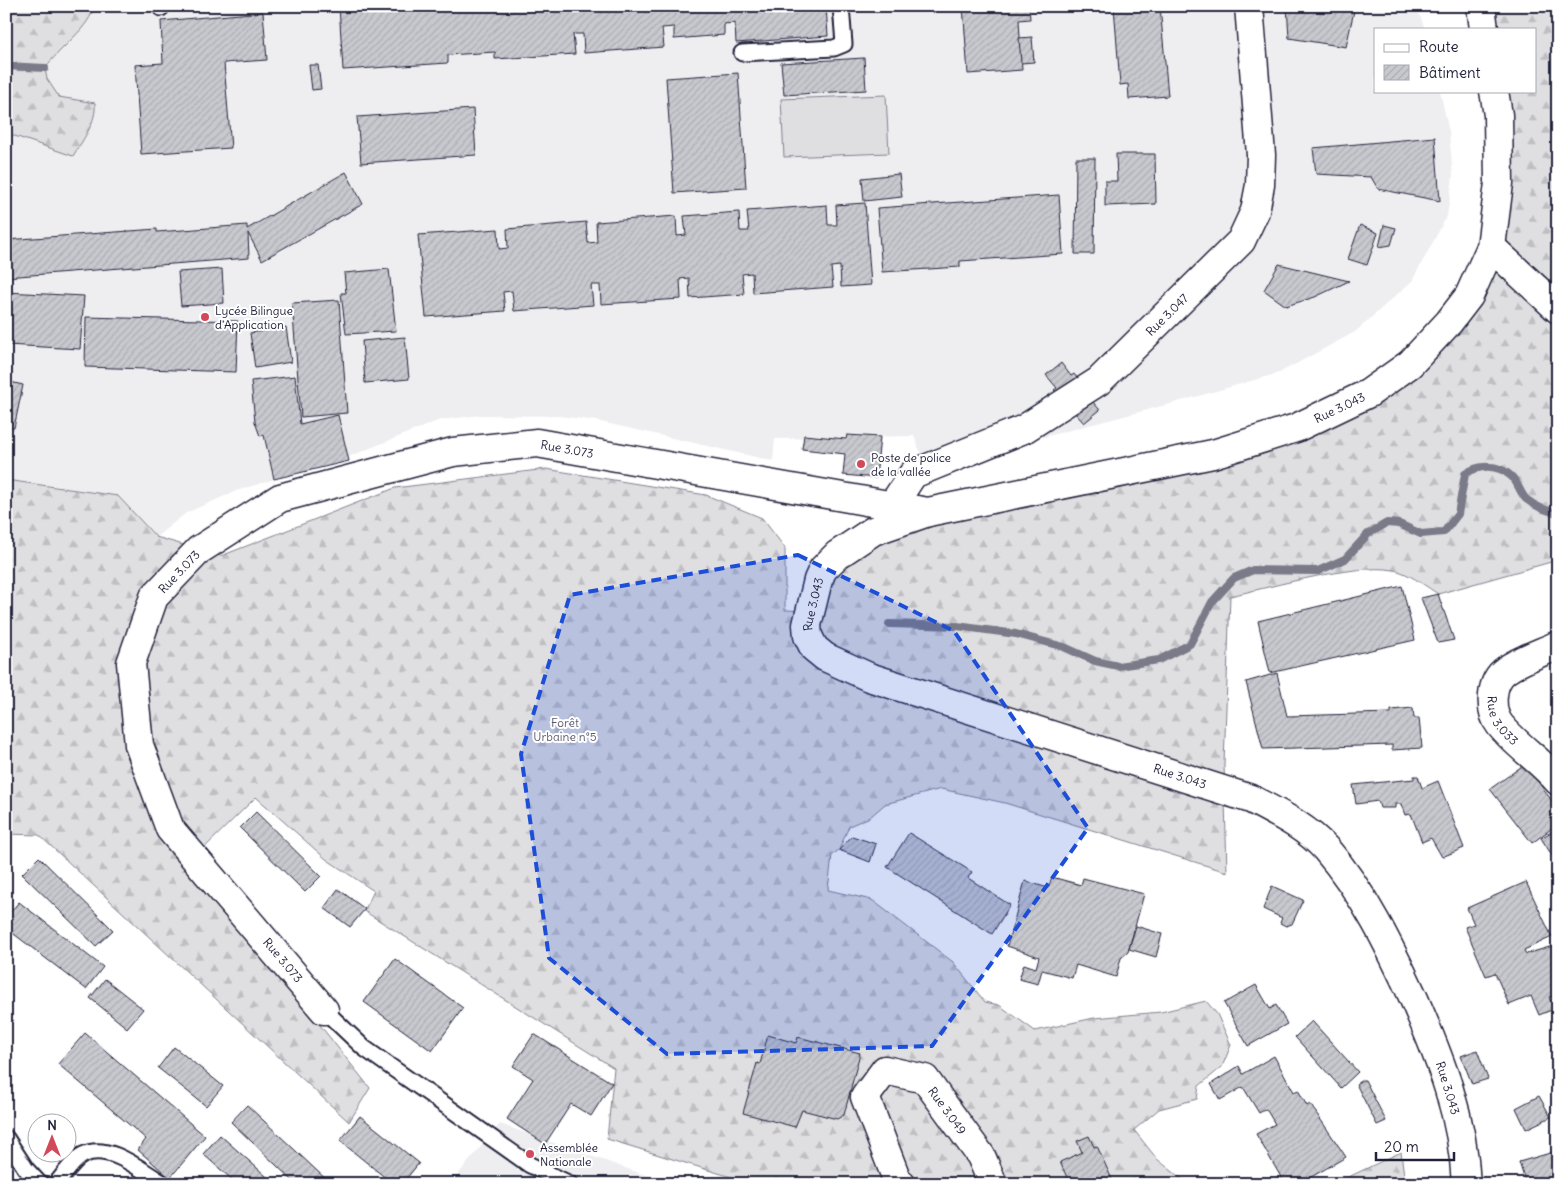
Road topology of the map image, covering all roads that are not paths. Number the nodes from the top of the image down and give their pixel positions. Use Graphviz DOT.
graph roads {
  1 [pos="841,6"];
  2 [pos="1249,6"];
  3 [pos="1481,6"];
  4 [pos="1484,28"];
  5 [pos="742,53"];
  6 [pos="1494,92"];
  7 [pos="1491,247"];
  8 [pos="1558,309"];
  9 [pos="892,506"];
  10 [pos="928,512"];
  11 [pos="1558,645"];
  12 [pos="1558,781"];
  13 [pos="324,1010"];
  14 [pos="6,1138"];
  15 [pos="40,1184"];
  16 [pos="56,1184"];
  17 [pos="164,1184"];
  18 [pos="570,1184"];
  19 [pos="901,1184"];
  20 [pos="993,1184"];
  21 [pos="1466,1184"];
  1 -- 5 [label="lane"];
  2 -- 9 [label="street, Rue 3.047"];
  3 -- 4 [label="street"];
  6 -- 7 [label="street, Rue 3.043"];
  7 -- 8 [label="street"];
  7 -- 10 [label="street, Rue 3.043"];
  9 -- 10 [label="street, Rue 3.073"];
  9 -- 13 [label="street, Rue 3.073"];
  10 -- 21 [label="street, Rue 3.043"];
  11 -- 12 [label="street, Rue 3.033"];
  13 -- 18 [label="lane, Rue 3.073"];
  14 -- 15 [label="lane"];
  16 -- 17 [label="lane"];
  19 -- 20 [label="street, Rue 3.049"];
}
